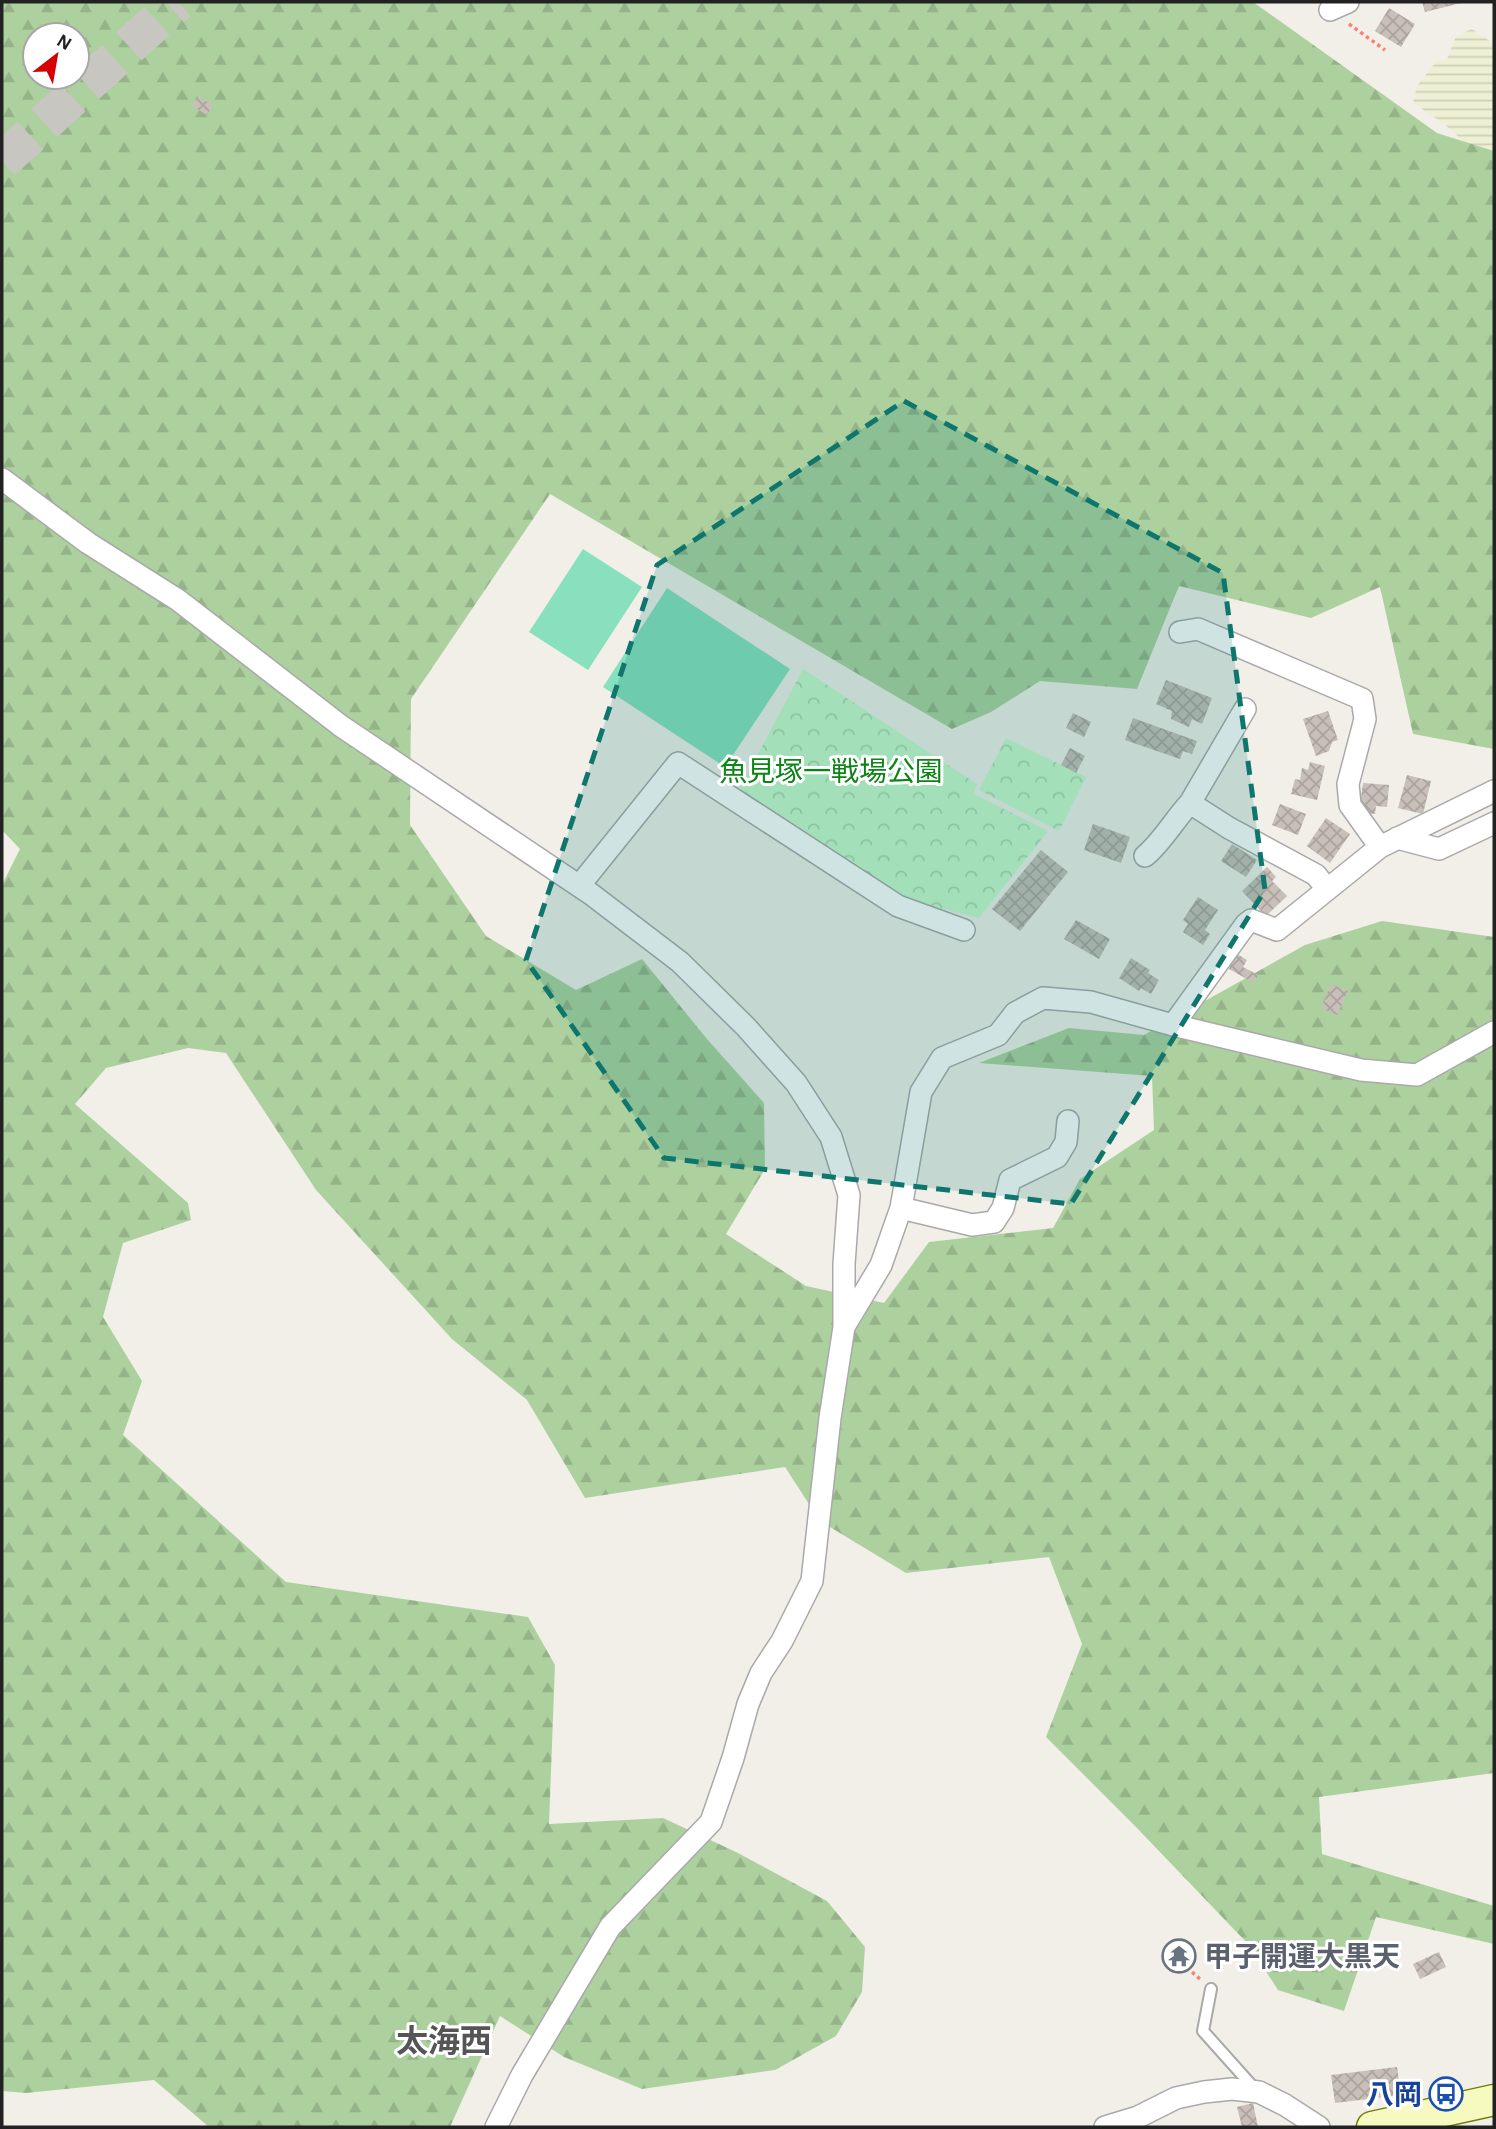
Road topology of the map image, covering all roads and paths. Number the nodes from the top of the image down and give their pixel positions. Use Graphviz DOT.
graph roads {
  1 [pos="2,479"];
  2 [pos="1180,632"];
  3 [pos="1245,709"];
  4 [pos="1494,791"];
  5 [pos="1190,803"];
  6 [pos="1494,823"];
  7 [pos="1388,843"];
  8 [pos="1145,856"];
  9 [pos="579,886"];
  10 [pos="1327,889"];
  11 [pos="964,930"];
  12 [pos="1173,1025"];
  13 [pos="1494,1032"];
  14 [pos="1069,1121"];
  15 [pos="901,1208"];
  16 [pos="844,1326"];
  17 [pos="1210,1989"];
  18 [pos="1259,2092"];
  19 [pos="1494,2100"];
  20 [pos="496,2127"];
  21 [pos="1105,2127"];
  22 [pos="1319,2127"];
  23 [pos="1372,2127"];
  1 -- 9 [label="street"];
  2 -- 7 [label="street"];
  3 -- 5 [label="street"];
  4 -- 7 [label="street"];
  5 -- 8 [label="street"];
  5 -- 10 [label="street"];
  6 -- 7 [label="street"];
  7 -- 10 [label="street"];
  9 -- 11 [label="street"];
  9 -- 16 [label="street"];
  10 -- 12 [label="street"];
  12 -- 13 [label="street"];
  12 -- 15 [label="street"];
  14 -- 15 [label="street"];
  15 -- 16 [label="street"];
  16 -- 20 [label="street"];
  17 -- 18 [label="lane"];
  18 -- 21 [label="street"];
  18 -- 22 [label="street"];
  19 -- 23 [label="main road"];
}
